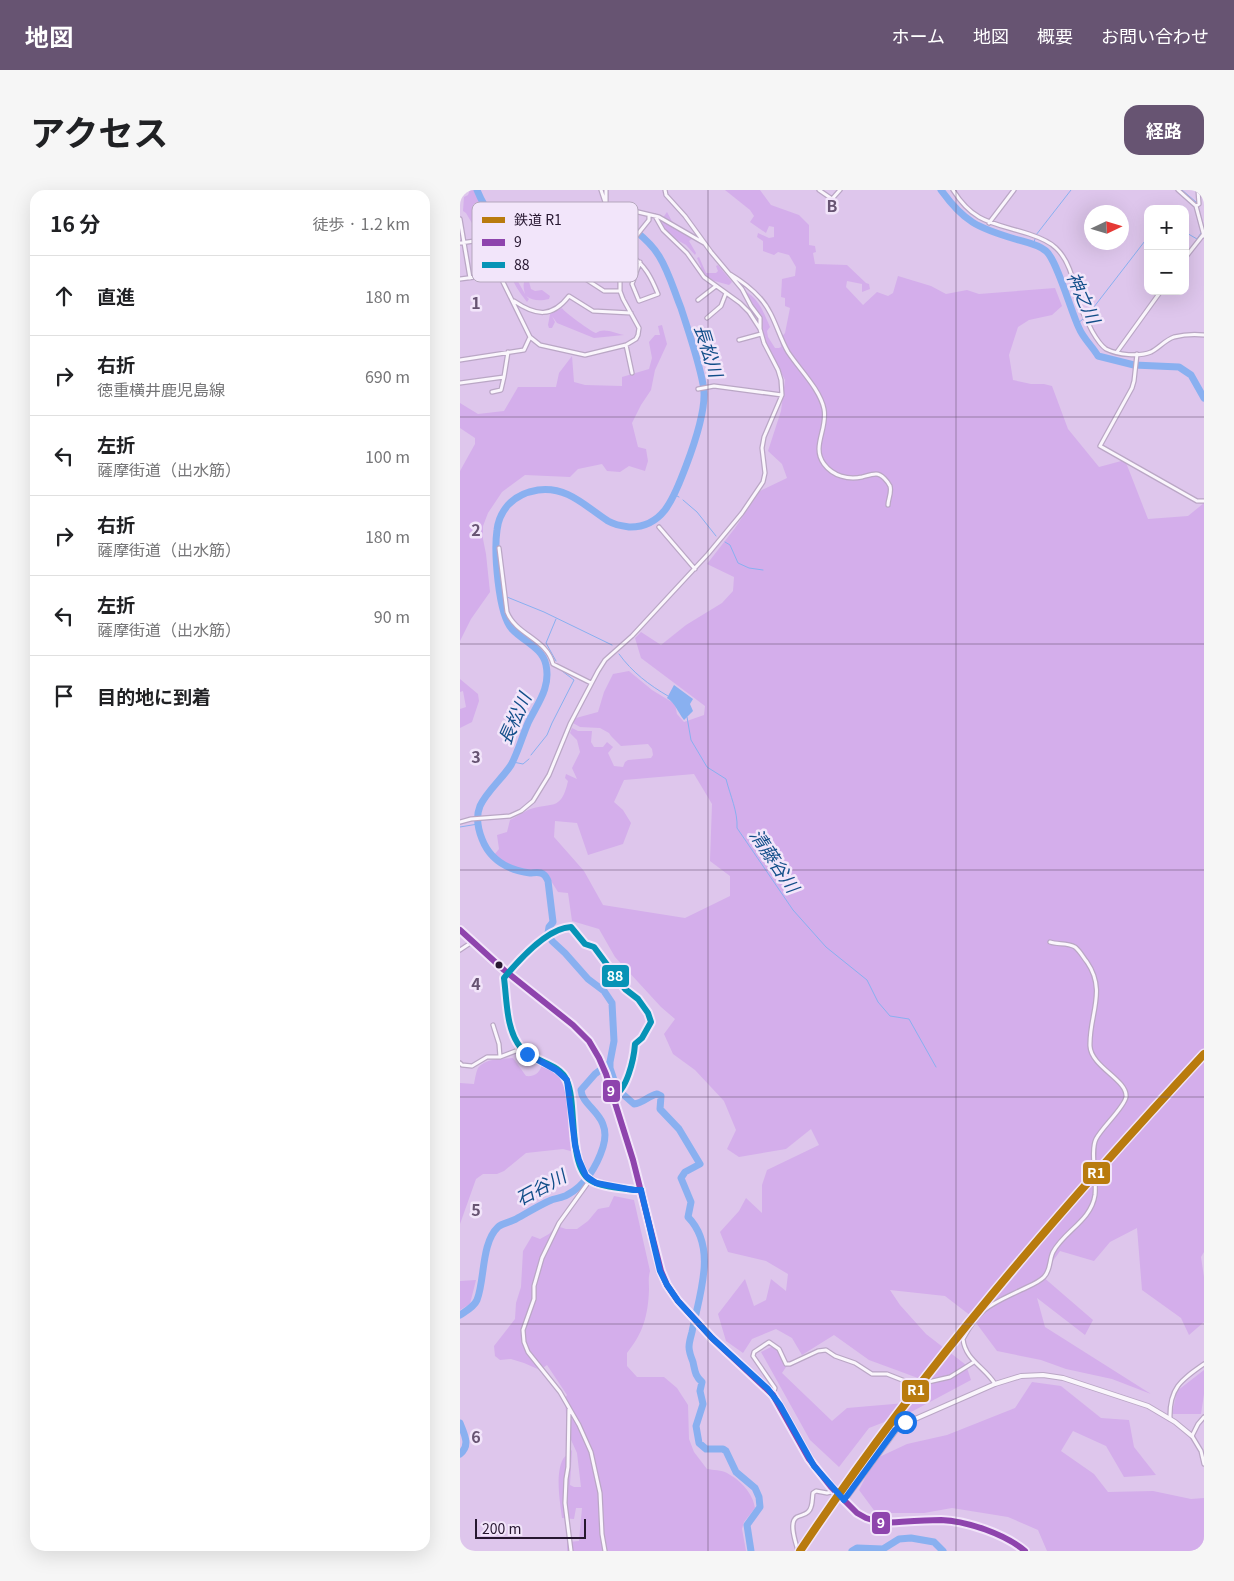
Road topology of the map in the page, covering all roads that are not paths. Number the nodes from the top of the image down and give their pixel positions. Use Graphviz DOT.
graph roads {
  1 [pos="601,190"];
  2 [pos="665,190"];
  3 [pos="819,190"];
  4 [pos="840,190"];
  5 [pos="953,190"];
  6 [pos="1014,190"];
  7 [pos="1178,190"];
  8 [pos="1198,190"];
  9 [pos="605,202"];
  10 [pos="1198,205"];
  11 [pos="638,213"];
  12 [pos="649,216"];
  13 [pos="655,216"];
  14 [pos="460,219"];
  15 [pos="989,223"];
  16 [pos="638,235"];
  17 [pos="1204,235"];
  18 [pos="462,243"];
  19 [pos="706,244"];
  20 [pos="1189,253"];
  21 [pos="640,262"];
  22 [pos="638,268"];
  23 [pos="730,274"];
  24 [pos="470,278"];
  25 [pos="460,279"];
  26 [pos="503,282"];
  27 [pos="591,282"];
  28 [pos="620,282"];
  29 [pos="633,282"];
  30 [pos="716,286"];
  31 [pos="620,291"];
  32 [pos="726,293"];
  33 [pos="1158,295"];
  34 [pos="698,300"];
  35 [pos="513,301"];
  36 [pos="632,313"];
  37 [pos="707,318"];
  38 [pos="760,329"];
  39 [pos="761,334"];
  40 [pos="1204,335"];
  41 [pos="530,337"];
  42 [pos="739,340"];
  43 [pos="626,345"];
  44 [pos="508,352"];
  45 [pos="1117,352"];
  46 [pos="1136,356"];
  47 [pos="460,360"];
  48 [pos="632,373"];
  49 [pos="504,377"];
  50 [pos="460,383"];
  51 [pos="699,388"];
  52 [pos="492,392"];
  53 [pos="782,395"];
  54 [pos="1204,501"];
  55 [pos="888,505"];
  56 [pos="659,527"];
  57 [pos="499,548"];
  58 [pos="695,569"];
  59 [pos="591,683"];
  60 [pos="460,822"];
  61 [pos="460,930"];
  62 [pos="472,942"];
  63 [pos="1050,942"];
  64 [pos="460,950"];
  65 [pos="508,973"];
  66 [pos="494,1025"];
  67 [pos="521,1049"];
  68 [pos="500,1057"];
  69 [pos="460,1063"];
  70 [pos="612,1097"];
  71 [pos="590,1180"];
  72 [pos="641,1190"];
  73 [pos="974,1362"];
  74 [pos="1204,1364"];
  75 [pos="995,1384"];
  76 [pos="772,1395"];
  77 [pos="568,1408"];
  78 [pos="1204,1417"];
  79 [pos="1170,1419"];
  80 [pos="1192,1436"];
  81 [pos="1204,1464"];
  82 [pos="835,1491"];
  83 [pos="844,1500"];
  84 [pos="571,1551"];
  85 [pos="606,1551"];
  86 [pos="798,1551"];
  87 [pos="1025,1551"];
  1 -- 9 [label="street"];
  2 -- 19 [label="street"];
  3 -- 4 [label="street"];
  5 -- 15 [label="street"];
  6 -- 15 [label="street"];
  7 -- 10 [label="street"];
  8 -- 10 [label="street"];
  10 -- 17 [label="street"];
  11 -- 12 [label="street"];
  12 -- 13 [label="street"];
  12 -- 16 [label="street"];
  13 -- 19 [label="street"];
  13 -- 30 [label="street"];
  14 -- 18 [label="street"];
  15 -- 45 [label="street"];
  17 -- 20 [label="street"];
  18 -- 24 [label="street"];
  19 -- 23 [label="street"];
  21 -- 22 [label="street"];
  21 -- 29 [label="street"];
  23 -- 38 [label="street"];
  23 -- 55 [label="street"];
  24 -- 25 [label="street"];
  26 -- 35 [label="street"];
  27 -- 31 [label="street"];
  28 -- 31 [label="street"];
  30 -- 32 [label="street"];
  30 -- 34 [label="street"];
  31 -- 36 [label="street"];
  32 -- 37 [label="street"];
  32 -- 38 [label="street"];
  33 -- 45 [label="street"];
  35 -- 36 [label="street"];
  35 -- 41 [label="street"];
  36 -- 43 [label="street"];
  38 -- 39 [label="street"];
  39 -- 42 [label="street"];
  39 -- 53 [label="street"];
  40 -- 46 [label="street"];
  41 -- 43 [label="street"];
  41 -- 44 [label="street"];
  43 -- 48 [label="street"];
  44 -- 47 [label="street"];
  44 -- 49 [label="street"];
  45 -- 46 [label="street"];
  46 -- 54 [label="street"];
  49 -- 50 [label="street"];
  49 -- 52 [label="street"];
  51 -- 53 [label="street"];
  53 -- 58 [label="street"];
  56 -- 58 [label="street"];
  57 -- 59 [label="street"];
  58 -- 59 [label="street"];
  59 -- 60 [label="street"];
  61 -- 62 [label="main road"];
  62 -- 64 [label="street"];
  62 -- 65 [label="main road"];
  63 -- 73 [label="street"];
  65 -- 67 [label="street"];
  65 -- 70 [label="main road"];
  65 -- 70 [label="street"];
  66 -- 68 [label="street"];
  67 -- 68 [label="street"];
  67 -- 71 [label="street"];
  68 -- 69 [label="street"];
  70 -- 72 [label="main road"];
  71 -- 72 [label="street"];
  71 -- 77 [label="street"];
  72 -- 76 [label="main road"];
  73 -- 75 [label="street"];
  73 -- 76 [label="street"];
  74 -- 79 [label="street"];
  75 -- 79 [label="street"];
  75 -- 83 [label="street"];
  76 -- 82 [label="main road"];
  77 -- 84 [label="street"];
  77 -- 85 [label="street"];
  78 -- 80 [label="street"];
  79 -- 80 [label="street"];
  80 -- 81 [label="street"];
  82 -- 83 [label="main road"];
  82 -- 86 [label="street"];
  83 -- 87 [label="main road"];
}
